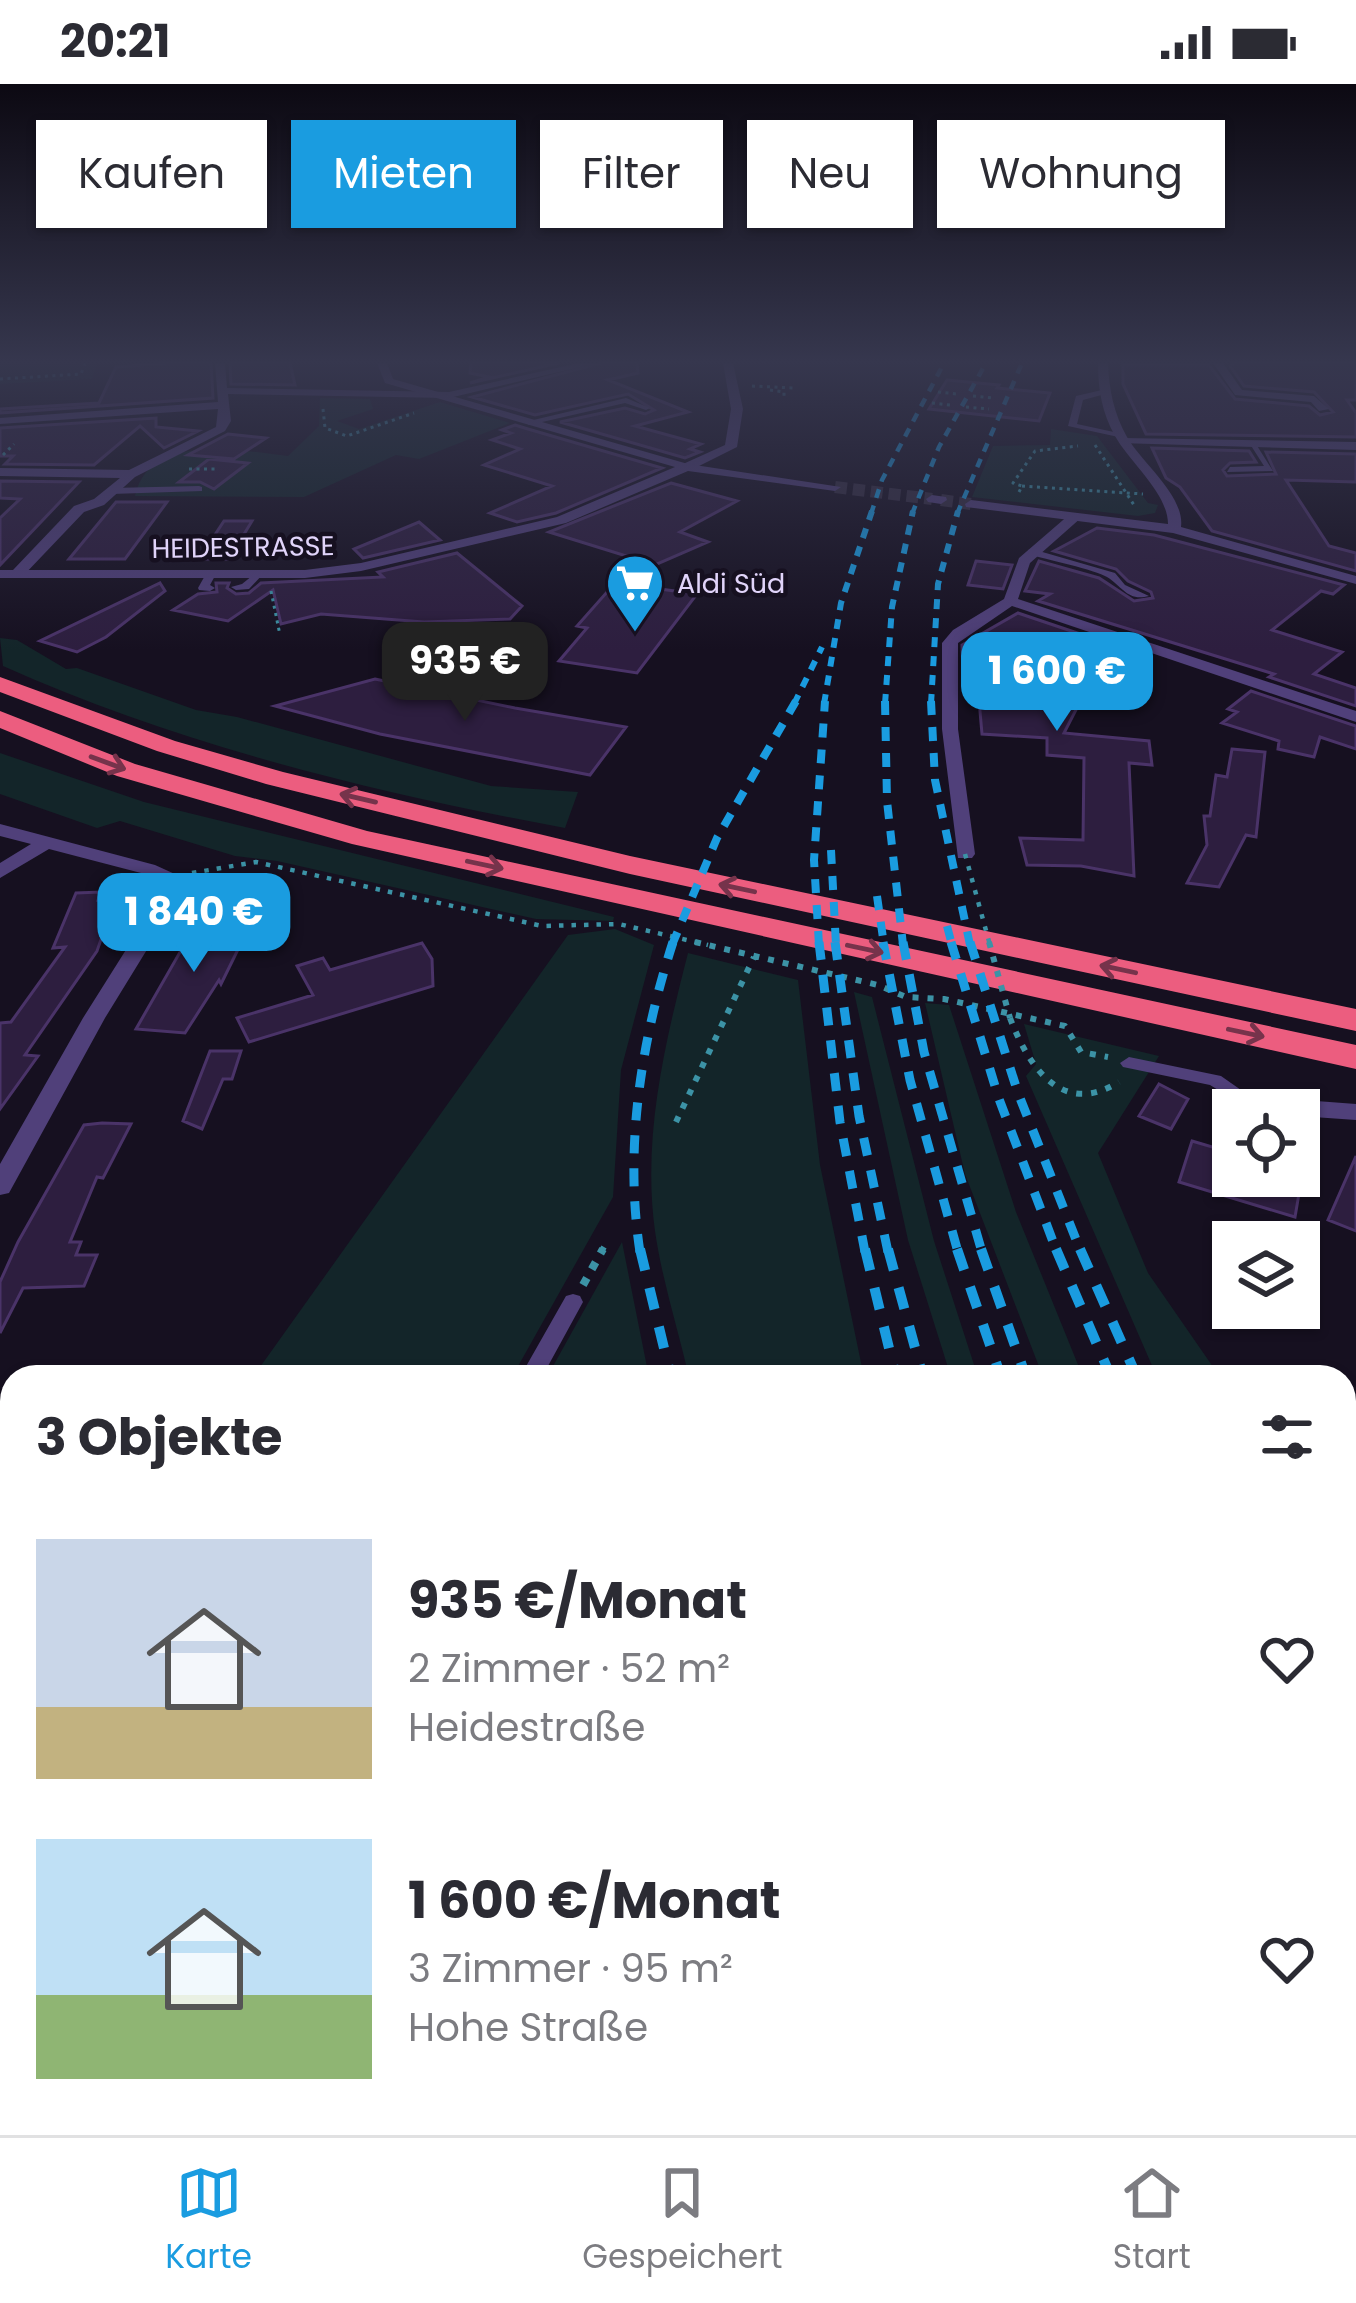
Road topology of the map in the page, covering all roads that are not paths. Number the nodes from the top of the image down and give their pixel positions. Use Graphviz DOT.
graph roads {
  1 [pos="163,459"];
  2 [pos="658,459"];
  3 [pos="706,459"];
  4 [pos="1137,459"];
  5 [pos="1264,459"];
  6 [pos="687,467"];
  7 [pos="1230,470"];
  8 [pos="0,472"];
  9 [pos="131,474"];
  10 [pos="835,487"];
  11 [pos="199,489"];
  12 [pos="111,491"];
  13 [pos="971,504"];
  14 [pos="1075,517"];
  15 [pos="1174,530"];
  16 [pos="1032,552"];
  17 [pos="18,573"];
  18 [pos="0,574"];
  19 [pos="262,574"];
  20 [pos="1356,580"];
  21 [pos="238,589"];
  22 [pos="1144,596"];
  23 [pos="1010,601"];
  24 [pos="0,684"];
  25 [pos="1356,717"];
  26 [pos="0,719"];
  27 [pos="0,830"];
  28 [pos="47,842"];
  29 [pos="965,854"];
  30 [pos="0,872"];
  31 [pos="1356,1020"];
  32 [pos="1356,1058"];
  33 [pos="1129,1064"];
  34 [pos="1228,1089"];
  35 [pos="1320,1109"];
  36 [pos="1356,1112"];
  37 [pos="0,1186"];
  38 [pos="573,1302"];
  39 [pos="538,1365"];
  1 -- 9 [label="street"];
  2 -- 6 [label="street"];
  3 -- 6 [label="street, HEIDESTRASSE"];
  4 -- 15 [label="street"];
  5 -- 7 [label="lane"];
  6 -- 10 [label="street"];
  6 -- 19 [label="street, HEIDESTRASSE"];
  8 -- 9 [label="street"];
  9 -- 12 [label="street"];
  11 -- 12 [label="lane"];
  12 -- 17 [label="street"];
  13 -- 14 [label="street"];
  14 -- 15 [label="street"];
  14 -- 16 [label="street"];
  15 -- 20 [label="street"];
  16 -- 22 [label="lane"];
  16 -- 23 [label="street"];
  17 -- 18 [label="street, HEIDESTRASSE"];
  17 -- 19 [label="street, HEIDESTRASSE"];
  19 -- 21 [label="lane"];
  23 -- 25 [label="street"];
  23 -- 29 [label="street"];
  31 -- 24 [label="highway, one-way"];
  26 -- 32 [label="highway, one-way"];
  27 -- 28 [label="street"];
  28 -- 30 [label="street"];
  28 -- 37 [label="street"];
  33 -- 34 [label="lane"];
  35 -- 36 [label="street"];
  38 -- 39 [label="lane"];
}
